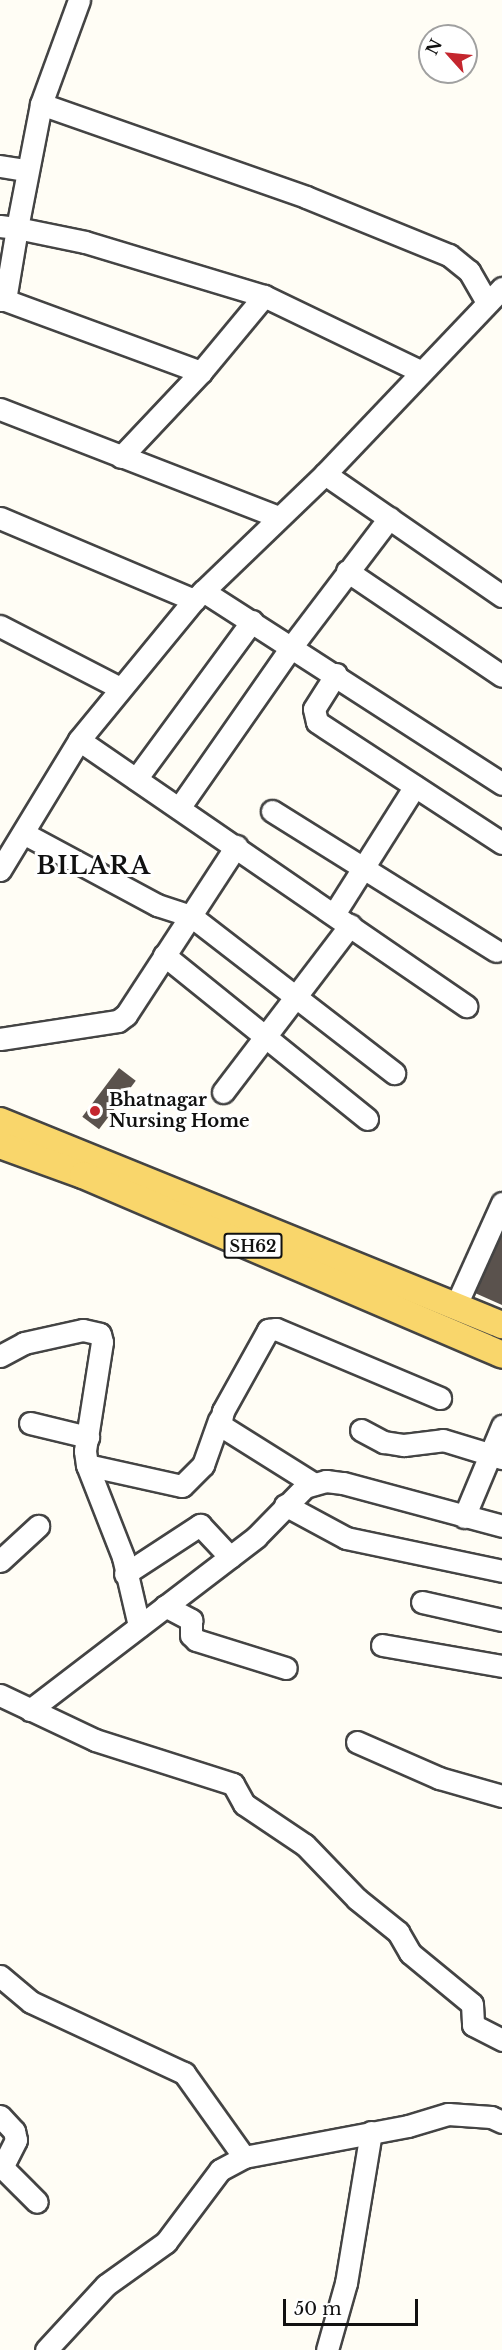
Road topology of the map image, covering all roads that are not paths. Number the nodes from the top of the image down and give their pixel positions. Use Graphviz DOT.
graph roads {
  1 [pos="79,0"];
  2 [pos="41,104"];
  3 [pos="0,166"];
  4 [pos="26,171"];
  5 [pos="9,227"];
  6 [pos="495,295"];
  7 [pos="264,296"];
  8 [pos="3,300"];
  9 [pos="420,371"];
  10 [pos="201,372"];
  11 [pos="0,409"];
  12 [pos="121,457"];
  13 [pos="325,474"];
  14 [pos="278,517"];
  15 [pos="389,518"];
  16 [pos="1,523"];
  17 [pos="347,571"];
  18 [pos="199,596"];
  19 [pos="502,596"];
  20 [pos="252,621"];
  21 [pos="0,626"];
  22 [pos="292,646"];
  23 [pos="336,674"];
  24 [pos="502,676"];
  25 [pos="120,687"];
  26 [pos="79,740"];
  27 [pos="136,779"];
  28 [pos="502,784"];
  29 [pos="415,786"];
  30 [pos="179,808"];
  31 [pos="272,811"];
  32 [pos="25,834"];
  33 [pos="502,843"];
  34 [pos="236,846"];
  35 [pos="364,868"];
  36 [pos="0,870"];
  37 [pos="191,916"];
  38 [pos="342,920"];
  39 [pos="496,951"];
  40 [pos="164,955"];
  41 [pos="294,996"];
  42 [pos="466,1006"];
  43 [pos="266,1035"];
  44 [pos="0,1039"];
  45 [pos="394,1073"];
  46 [pos="223,1092"];
  47 [pos="367,1119"];
  48 [pos="0,1121"];
  49 [pos="0,1145"];
  50 [pos="502,1203"];
  51 [pos="456,1305"];
  52 [pos="502,1325"];
  53 [pos="502,1355"];
  54 [pos="0,1356"];
  55 [pos="440,1398"];
  56 [pos="219,1419"];
  57 [pos="30,1423"];
  58 [pos="502,1426"];
  59 [pos="361,1430"];
  60 [pos="88,1437"];
  61 [pos="496,1456"];
  62 [pos="87,1466"];
  63 [pos="314,1484"];
  64 [pos="285,1505"];
  65 [pos="464,1516"];
  66 [pos="38,1526"];
  67 [pos="502,1526"];
  68 [pos="230,1557"];
  69 [pos="0,1561"];
  70 [pos="502,1571"];
  71 [pos="125,1574"];
  72 [pos="422,1602"];
  73 [pos="165,1606"];
  74 [pos="502,1620"];
  75 [pos="139,1626"];
  76 [pos="381,1646"];
  77 [pos="502,1666"];
  78 [pos="286,1668"];
  79 [pos="0,1695"];
  80 [pos="30,1710"];
  81 [pos="357,1742"];
  82 [pos="502,1796"];
  83 [pos="0,1976"];
  84 [pos="502,2040"];
  85 [pos="0,2116"];
  86 [pos="502,2122"];
  87 [pos="370,2132"];
  88 [pos="244,2157"];
  89 [pos="37,2202"];
  90 [pos="46,2350"];
  91 [pos="327,2350"];
  1 -- 2 [label="street"];
  2 -- 4 [label="street"];
  2 -- 6 [label="street"];
  3 -- 4 [label="street"];
  4 -- 5 [label="street"];
  5 -- 7 [label="street"];
  5 -- 8 [label="street"];
  6 -- 9 [label="street"];
  7 -- 9 [label="street"];
  7 -- 10 [label="street"];
  8 -- 10 [label="street"];
  9 -- 13 [label="street"];
  10 -- 12 [label="street"];
  11 -- 12 [label="street"];
  12 -- 14 [label="street"];
  13 -- 14 [label="street"];
  13 -- 15 [label="street"];
  14 -- 18 [label="street"];
  15 -- 17 [label="street"];
  15 -- 19 [label="street"];
  16 -- 18 [label="street"];
  17 -- 22 [label="street"];
  17 -- 24 [label="street"];
  18 -- 20 [label="street"];
  18 -- 25 [label="street"];
  20 -- 22 [label="street"];
  20 -- 27 [label="street"];
  21 -- 25 [label="street"];
  22 -- 23 [label="street"];
  22 -- 30 [label="street"];
  23 -- 28 [label="street"];
  23 -- 29 [label="street"];
  25 -- 26 [label="street"];
  26 -- 27 [label="street"];
  26 -- 32 [label="street"];
  27 -- 30 [label="street"];
  29 -- 33 [label="street"];
  29 -- 35 [label="street"];
  30 -- 34 [label="street"];
  31 -- 35 [label="street"];
  32 -- 36 [label="street"];
  32 -- 37 [label="street"];
  34 -- 37 [label="street"];
  34 -- 38 [label="street"];
  35 -- 38 [label="street"];
  35 -- 39 [label="street"];
  37 -- 40 [label="street"];
  37 -- 41 [label="street"];
  38 -- 41 [label="street"];
  38 -- 42 [label="street"];
  40 -- 43 [label="street"];
  40 -- 44 [label="street"];
  41 -- 43 [label="street"];
  41 -- 45 [label="street"];
  43 -- 46 [label="street"];
  43 -- 47 [label="street"];
  48 -- 51 [label="main road"];
  49 -- 53 [label="main road, SH62"];
  50 -- 51 [label="street"];
  51 -- 52 [label="main road"];
  54 -- 60 [label="street"];
  55 -- 56 [label="street"];
  56 -- 62 [label="street"];
  56 -- 63 [label="street"];
  57 -- 60 [label="street"];
  58 -- 61 [label="street"];
  59 -- 61 [label="street"];
  60 -- 62 [label="street"];
  61 -- 65 [label="street"];
  62 -- 71 [label="street"];
  63 -- 64 [label="street"];
  63 -- 65 [label="street"];
  64 -- 68 [label="street"];
  64 -- 70 [label="street"];
  65 -- 67 [label="street"];
  66 -- 69 [label="street"];
  68 -- 71 [label="street"];
  68 -- 73 [label="street"];
  71 -- 75 [label="street"];
  72 -- 74 [label="street"];
  73 -- 75 [label="street"];
  73 -- 78 [label="street"];
  75 -- 80 [label="street"];
  76 -- 77 [label="street"];
  79 -- 80 [label="street"];
  80 -- 84 [label="street"];
  81 -- 82 [label="street"];
  83 -- 88 [label="street"];
  85 -- 89 [label="street"];
  86 -- 87 [label="street"];
  87 -- 88 [label="street"];
  87 -- 91 [label="street"];
  88 -- 90 [label="street"];
}
